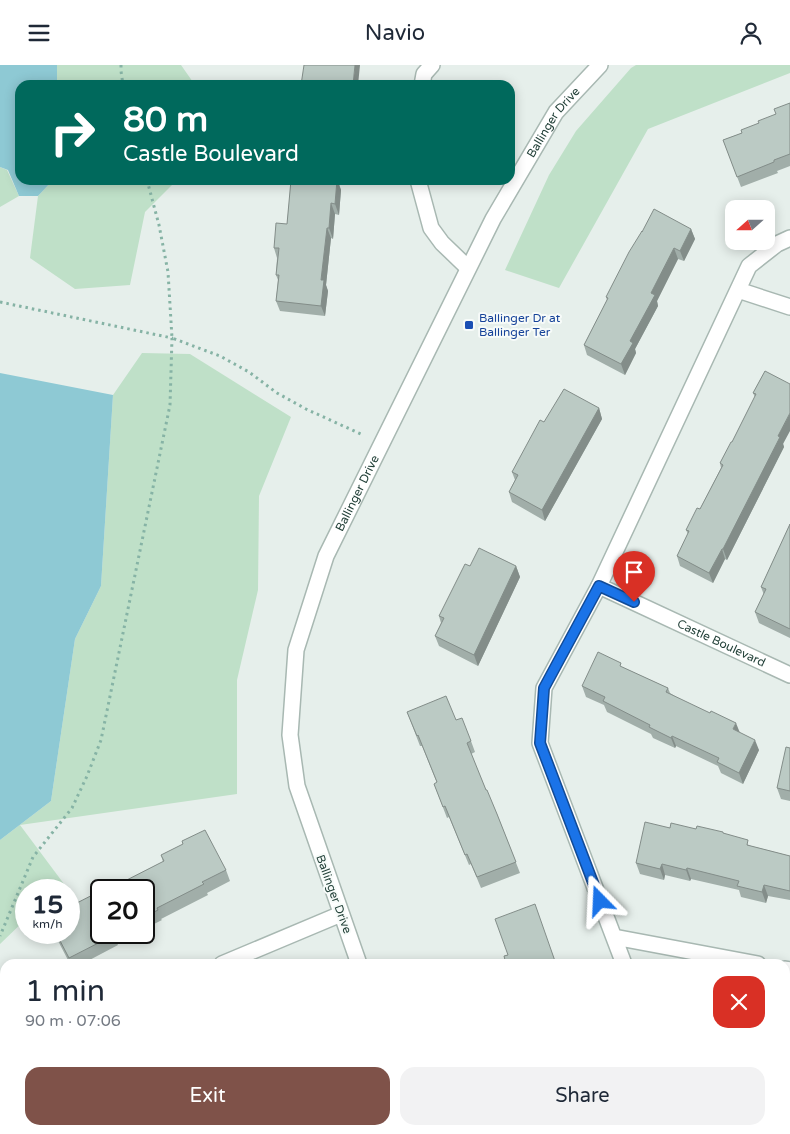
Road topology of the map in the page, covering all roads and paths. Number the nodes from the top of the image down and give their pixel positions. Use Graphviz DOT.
graph roads {
  1 [pos="121,65"];
  2 [pos="432,65"];
  3 [pos="600,65"];
  4 [pos="122,80"];
  5 [pos="423,80"];
  6 [pos="515,182"];
  7 [pos="147,185"];
  8 [pos="419,185"];
  9 [pos="513,185"];
  10 [pos="790,239"];
  11 [pos="468,268"];
  12 [pos="738,290"];
  13 [pos="0,302"];
  14 [pos="790,307"];
  15 [pos="172,338"];
  16 [pos="381,444"];
  17 [pos="599,586"];
  18 [pos="790,675"];
  19 [pos="341,914"];
  20 [pos="0,936"];
  21 [pos="614,937"];
  22 [pos="234,959"];
  23 [pos="357,959"];
  24 [pos="622,959"];
  25 [pos="731,959"];
  1 -- 4 [label="path"];
  2 -- 5 [label="street"];
  3 -- 6 [label="street, Ballinger Drive"];
  7 -- 15 [label="path"];
  8 -- 11 [label="street"];
  9 -- 11 [label="street, Ballinger Drive"];
  10 -- 12 [label="street"];
  11 -- 16 [label="street, Ballinger Drive"];
  12 -- 14 [label="street"];
  12 -- 17 [label="street"];
  13 -- 15 [label="path"];
  15 -- 16 [label="path"];
  15 -- 20 [label="path"];
  16 -- 19 [label="street, Ballinger Drive"];
  17 -- 18 [label="street, Castle Boulevard"];
  17 -- 21 [label="street"];
  19 -- 22 [label="street"];
  19 -- 23 [label="street, Ballinger Drive"];
  21 -- 24 [label="street"];
  21 -- 25 [label="street"];
}
